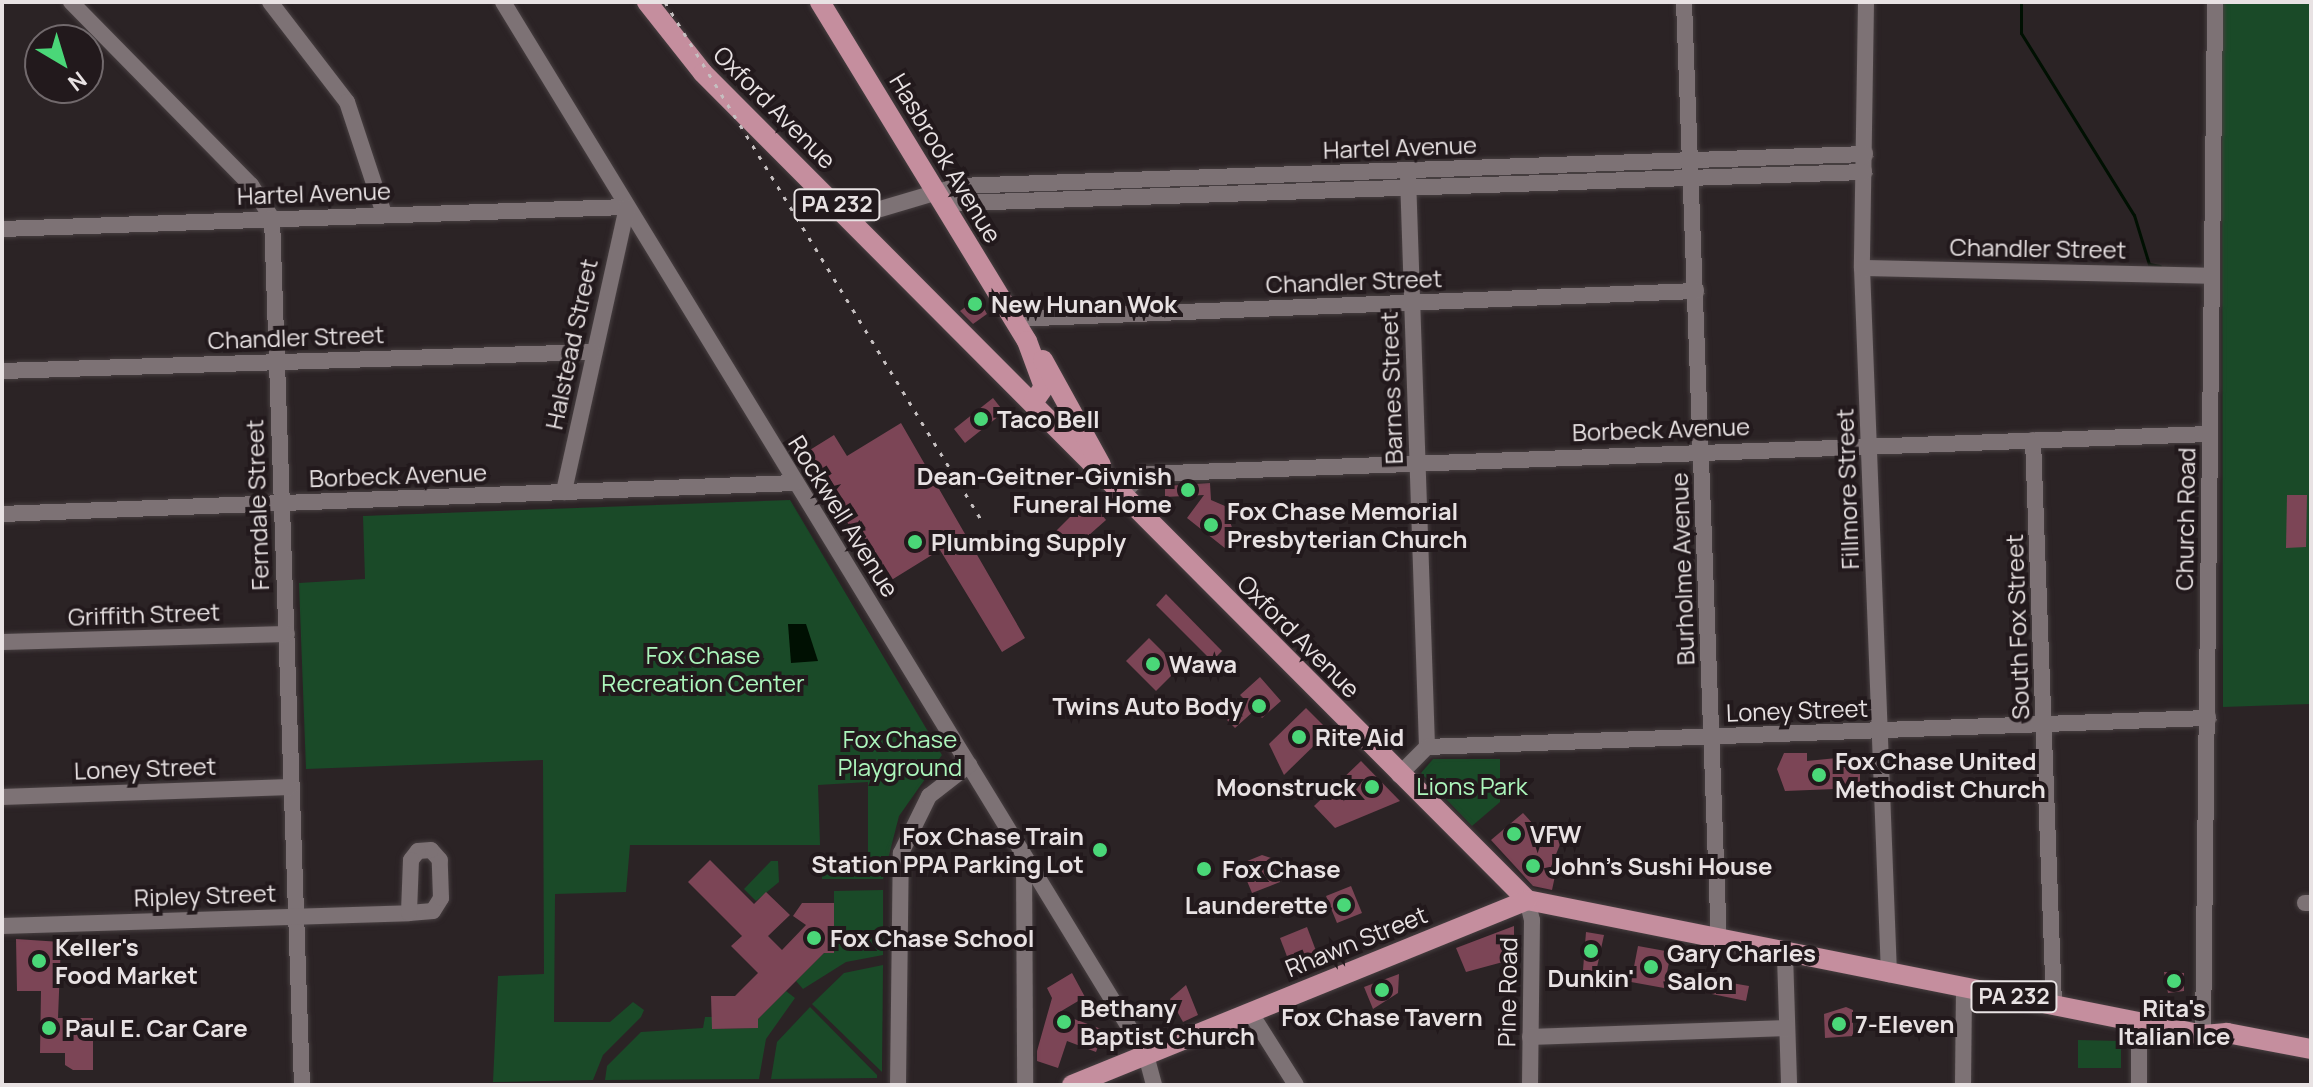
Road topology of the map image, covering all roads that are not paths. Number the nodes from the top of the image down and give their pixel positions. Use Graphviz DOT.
graph roads {
  1 [pos="71,2"];
  2 [pos="270,2"];
  3 [pos="503,2"];
  4 [pos="647,2"];
  5 [pos="820,2"];
  6 [pos="1684,2"];
  7 [pos="1866,2"];
  8 [pos="2215,2"];
  9 [pos="1865,154"];
  10 [pos="1691,158"];
  11 [pos="1864,172"];
  12 [pos="1692,177"];
  13 [pos="1408,179"];
  14 [pos="939,195"];
  15 [pos="627,207"];
  16 [pos="384,214"];
  17 [pos="272,218"];
  18 [pos="850,218"];
  19 [pos="2,229"];
  20 [pos="1862,268"];
  21 [pos="2212,276"];
  22 [pos="1696,291"];
  23 [pos="1412,302"];
  24 [pos="1013,319"];
  25 [pos="1027,341"];
  26 [pos="593,352"];
  27 [pos="275,361"];
  28 [pos="2,371"];
  29 [pos="1033,403"];
  30 [pos="2210,434"];
  31 [pos="2033,440"];
  32 [pos="1870,448"];
  33 [pos="1702,451"];
  34 [pos="1417,462"];
  35 [pos="795,483"];
  36 [pos="1115,487"];
  37 [pos="564,492"];
  38 [pos="282,503"];
  39 [pos="2,514"];
  40 [pos="287,634"];
  41 [pos="2,642"];
  42 [pos="2208,718"];
  43 [pos="2045,725"];
  44 [pos="1880,731"];
  45 [pos="1711,736"];
  46 [pos="1427,747"];
  47 [pos="969,765"];
  48 [pos="1399,775"];
  49 [pos="290,787"];
  50 [pos="2,797"];
  51 [pos="1024,858"];
  52 [pos="1527,900"];
  53 [pos="409,913"];
  54 [pos="296,917"];
  55 [pos="2,926"];
  56 [pos="1719,942"];
  57 [pos="1785,955"];
  58 [pos="1889,974"];
  59 [pos="1964,987"];
  60 [pos="2054,1005"];
  61 [pos="1250,1012"];
  62 [pos="2139,1022"];
  63 [pos="1787,1028"];
  64 [pos="2203,1035"];
  65 [pos="1530,1037"];
  66 [pos="2311,1049"];
  67 [pos="1146,1055"];
  68 [pos="2311,1060"];
  69 [pos="302,1085"];
  70 [pos="898,1085"];
  71 [pos="1025,1085"];
  72 [pos="1072,1085"];
  73 [pos="1154,1085"];
  74 [pos="1296,1085"];
  75 [pos="1530,1085"];
  76 [pos="1789,1085"];
  77 [pos="1963,1085"];
  78 [pos="2139,1085"];
  1 -- 17 [label="street"];
  2 -- 16 [label="street"];
  3 -- 15 [label="street, Rockwell Avenue"];
  4 -- 18 [label="main road, Oxford Avenue / PA 232"];
  5 -- 14 [label="main road, Hasbrook Avenue"];
  6 -- 10 [label="street, Burholme Avenue"];
  7 -- 9 [label="street, Fillmore Street"];
  8 -- 21 [label="street, Church Road"];
  9 -- 10 [label="street, Hartel Avenue"];
  9 -- 11 [label="street, Fillmore Street"];
  10 -- 12 [label="street, Burholme Avenue"];
  10 -- 13 [label="street, Hartel Avenue"];
  11 -- 12 [label="street, Hartel Avenue"];
  11 -- 20 [label="street, Fillmore Street"];
  12 -- 13 [label="street, Hartel Avenue"];
  12 -- 22 [label="street, Burholme Avenue"];
  13 -- 14 [label="street, Hartel Avenue"];
  13 -- 23 [label="street, Barnes Street"];
  14 -- 18 [label="street, Hartel Avenue"];
  14 -- 24 [label="main road, Hasbrook Avenue"];
  15 -- 16 [label="street, Hartel Avenue"];
  15 -- 26 [label="street, Halstead Street"];
  15 -- 35 [label="street, Rockwell Avenue"];
  16 -- 17 [label="street, Hartel Avenue"];
  17 -- 19 [label="street, Hartel Avenue"];
  17 -- 27 [label="street, Ferndale Street"];
  18 -- 29 [label="main road, Oxford Avenue / PA 232"];
  20 -- 21 [label="street, Chandler Street"];
  20 -- 32 [label="street, Fillmore Street"];
  21 -- 30 [label="street, Church Road"];
  22 -- 23 [label="street, Chandler Street"];
  22 -- 33 [label="street, Burholme Avenue"];
  23 -- 24 [label="street, Chandler Street"];
  23 -- 34 [label="street, Barnes Street"];
  24 -- 25 [label="main road, Hasbrook Avenue"];
  25 -- 29 [label="main road, Hasbrook Avenue"];
  25 -- 36 [label="main road, Hasbrook Avenue"];
  26 -- 27 [label="street, Chandler Street"];
  26 -- 37 [label="street, Halstead Street"];
  27 -- 28 [label="street, Chandler Street"];
  27 -- 38 [label="street, Ferndale Street"];
  29 -- 36 [label="main road, Oxford Avenue / PA 232"];
  30 -- 31 [label="street, Borbeck Avenue"];
  30 -- 42 [label="street, Church Road"];
  31 -- 32 [label="street, Borbeck Avenue"];
  31 -- 43 [label="street, South Fox Street"];
  32 -- 33 [label="street, Borbeck Avenue"];
  32 -- 44 [label="street, Fillmore Street"];
  33 -- 34 [label="street, Borbeck Avenue"];
  33 -- 45 [label="street, Burholme Avenue"];
  34 -- 36 [label="street, Borbeck Avenue"];
  34 -- 46 [label="street, Barnes Street"];
  35 -- 37 [label="street, Borbeck Avenue"];
  35 -- 47 [label="street, Rockwell Avenue"];
  36 -- 48 [label="main road, Oxford Avenue / PA 232"];
  37 -- 38 [label="street, Borbeck Avenue"];
  38 -- 39 [label="street, Borbeck Avenue"];
  38 -- 40 [label="street, Ferndale Street"];
  40 -- 41 [label="street, Griffith Street"];
  40 -- 49 [label="street, Ferndale Street"];
  42 -- 43 [label="street, Loney Street"];
  42 -- 64 [label="street, Church Road"];
  43 -- 44 [label="street, Loney Street"];
  43 -- 60 [label="street, South Fox Street"];
  44 -- 45 [label="street, Loney Street"];
  44 -- 58 [label="street, Fillmore Street"];
  45 -- 46 [label="street, Loney Street"];
  45 -- 56 [label="street, Burholme Avenue"];
  46 -- 48 [label="street"];
  47 -- 51 [label="street, Rockwell Avenue"];
  47 -- 70 [label="street"];
  48 -- 52 [label="main road, Oxford Avenue / PA 232"];
  49 -- 50 [label="street, Loney Street"];
  49 -- 54 [label="street, Ferndale Street"];
  51 -- 67 [label="street, Rockwell Avenue"];
  51 -- 71 [label="street"];
  52 -- 56 [label="main road, PA 232"];
  52 -- 61 [label="main road, Rhawn Street"];
  52 -- 65 [label="street, Pine Road"];
  53 -- 54 [label="street, Ripley Street"];
  54 -- 55 [label="street, Ripley Street"];
  54 -- 69 [label="street, Ferndale Street"];
  56 -- 57 [label="main road, PA 232"];
  57 -- 58 [label="main road, PA 232"];
  57 -- 63 [label="street"];
  58 -- 59 [label="main road, PA 232"];
  59 -- 60 [label="main road, PA 232"];
  59 -- 77 [label="street"];
  60 -- 62 [label="main road, PA 232"];
  61 -- 67 [label="main road, Rhawn Street"];
  61 -- 74 [label="street"];
  62 -- 64 [label="main road, PA 232"];
  62 -- 78 [label="street"];
  63 -- 65 [label="street"];
  63 -- 76 [label="street"];
  64 -- 66 [label="main road, PA 232"];
  64 -- 68 [label="main road, PA 232"];
  65 -- 75 [label="street, Pine Road"];
  67 -- 72 [label="main road, Rhawn Street"];
  67 -- 73 [label="street, Rockwell Avenue"];
}
